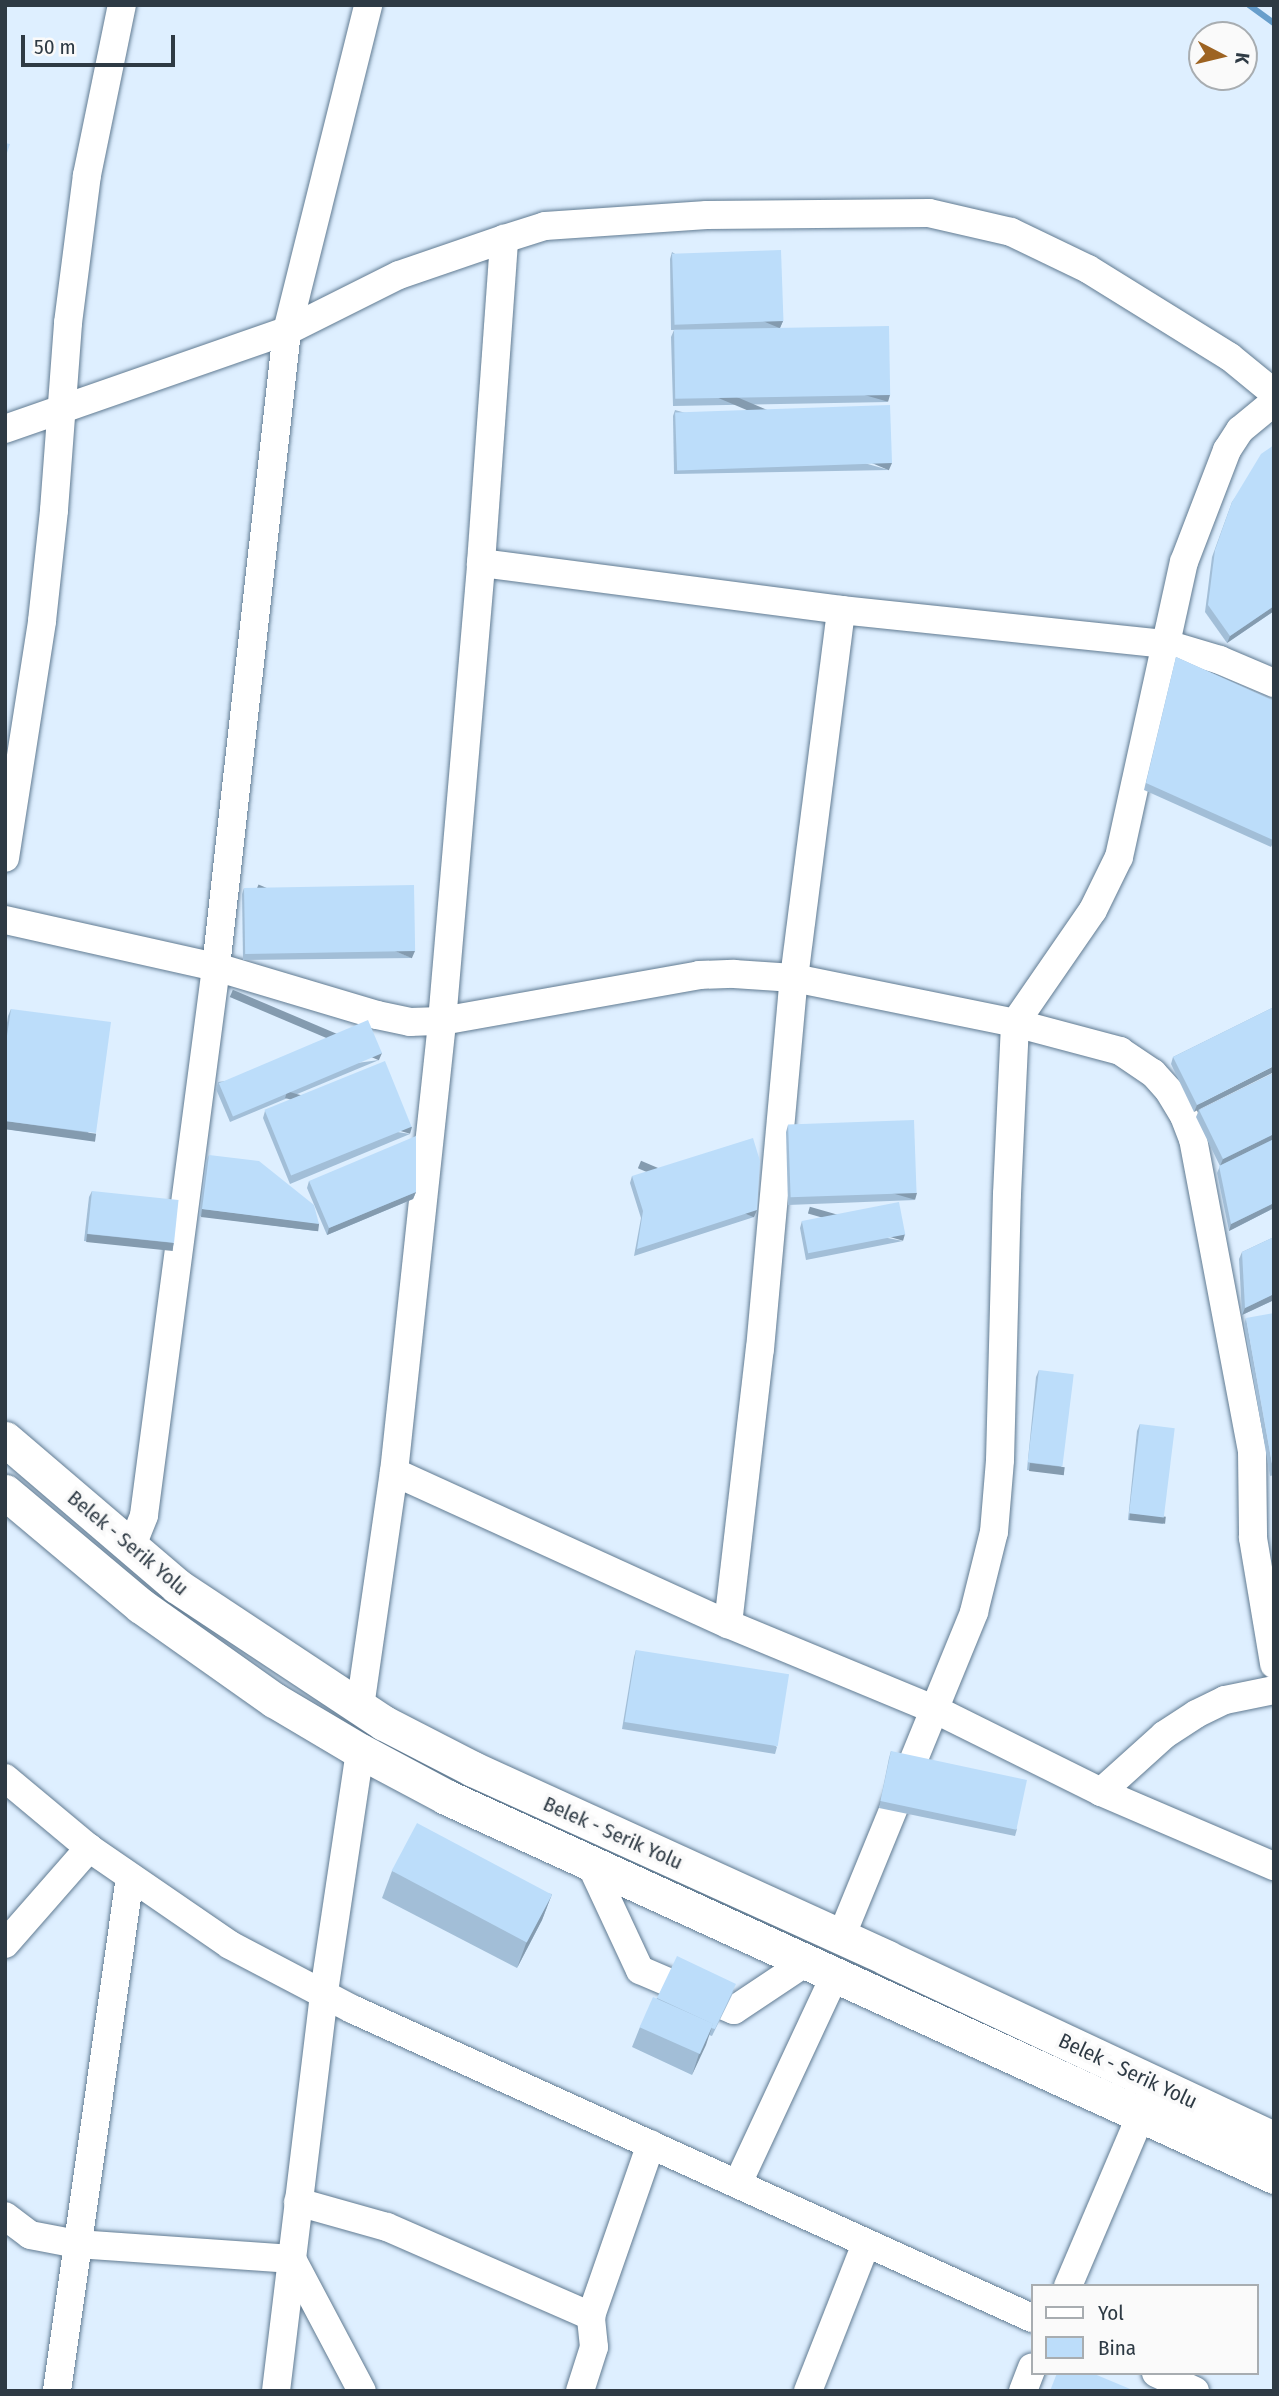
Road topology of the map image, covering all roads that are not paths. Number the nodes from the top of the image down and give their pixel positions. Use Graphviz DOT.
graph roads {
  1 [pos="122,5"];
  2 [pos="368,5"];
  3 [pos="504,239"];
  4 [pos="287,331"];
  5 [pos="1274,393"];
  6 [pos="1274,402"];
  7 [pos="62,411"];
  8 [pos="6,428"];
  9 [pos="481,563"];
  10 [pos="841,610"];
  11 [pos="1166,645"];
  12 [pos="1274,683"];
  13 [pos="5,858"];
  14 [pos="5,920"];
  15 [pos="216,967"];
  16 [pos="794,978"];
  17 [pos="442,1021"];
  18 [pos="1015,1023"];
  19 [pos="5,1440"];
  20 [pos="394,1472"];
  21 [pos="5,1492"];
  22 [pos="131,1548"];
  23 [pos="729,1624"];
  24 [pos="1274,1664"];
  25 [pos="1274,1690"];
  26 [pos="360,1707"];
  27 [pos="936,1710"];
  28 [pos="360,1751"];
  29 [pos="5,1778"];
  30 [pos="1101,1793"];
  31 [pos="89,1848"];
  32 [pos="590,1863"];
  33 [pos="1274,1866"];
  34 [pos="130,1877"];
  35 [pos="841,1937"];
  36 [pos="5,1944"];
  37 [pos="820,1968"];
  38 [pos="324,1992"];
  39 [pos="1141,2115"];
  40 [pos="1274,2139"];
  41 [pos="652,2144"];
  42 [pos="1274,2176"];
  43 [pos="738,2183"];
  44 [pos="298,2202"];
  45 [pos="5,2216"];
  46 [pos="18,2233"];
  47 [pos="77,2244"];
  48 [pos="866,2244"];
  49 [pos="292,2259"];
  50 [pos="1069,2284"];
  51 [pos="591,2316"];
  52 [pos="1030,2317"];
  53 [pos="1030,2373"];
  54 [pos="1160,2375"];
  55 [pos="57,2391"];
  56 [pos="276,2391"];
  57 [pos="362,2391"];
  58 [pos="580,2391"];
  59 [pos="808,2391"];
  60 [pos="1023,2391"];
  61 [pos="1195,2391"];
  1 -- 7 [label="street"];
  2 -- 4 [label="street"];
  3 -- 4 [label="street"];
  3 -- 5 [label="street"];
  3 -- 9 [label="street"];
  4 -- 7 [label="street"];
  4 -- 15 [label="street"];
  6 -- 11 [label="street"];
  7 -- 8 [label="street"];
  7 -- 13 [label="street"];
  9 -- 10 [label="street"];
  9 -- 17 [label="street"];
  10 -- 11 [label="street"];
  10 -- 16 [label="street"];
  11 -- 12 [label="street"];
  11 -- 18 [label="street"];
  14 -- 15 [label="street"];
  15 -- 17 [label="street"];
  15 -- 22 [label="street"];
  16 -- 17 [label="street"];
  16 -- 18 [label="street"];
  16 -- 23 [label="street"];
  17 -- 20 [label="street"];
  18 -- 24 [label="street"];
  18 -- 27 [label="street"];
  19 -- 22 [label="main road, Belek - Serik Yolu"];
  20 -- 23 [label="street"];
  20 -- 26 [label="street"];
  21 -- 28 [label="main road, Belek - Serik Yolu"];
  22 -- 26 [label="main road, Belek - Serik Yolu"];
  23 -- 27 [label="street"];
  25 -- 30 [label="street"];
  26 -- 35 [label="main road, Belek - Serik Yolu"];
  27 -- 30 [label="street"];
  27 -- 35 [label="street"];
  28 -- 32 [label="main road, Belek - Serik Yolu"];
  28 -- 38 [label="street"];
  29 -- 31 [label="street"];
  30 -- 33 [label="street"];
  31 -- 34 [label="street"];
  31 -- 36 [label="street"];
  32 -- 37 [label="main road, Belek - Serik Yolu"];
  32 -- 37 [label="street"];
  34 -- 38 [label="street"];
  34 -- 47 [label="street"];
  35 -- 40 [label="main road, Belek - Serik Yolu"];
  37 -- 39 [label="main road, Belek - Serik Yolu"];
  37 -- 43 [label="street"];
  38 -- 41 [label="street"];
  38 -- 44 [label="street"];
  39 -- 42 [label="main road, Belek - Serik Yolu"];
  39 -- 50 [label="street"];
  41 -- 43 [label="street"];
  41 -- 51 [label="street"];
  43 -- 48 [label="street"];
  44 -- 49 [label="street"];
  44 -- 51 [label="street"];
  45 -- 46 [label="street"];
  46 -- 47 [label="street"];
  47 -- 49 [label="street"];
  47 -- 55 [label="street"];
  48 -- 52 [label="street"];
  48 -- 59 [label="street"];
  49 -- 56 [label="street"];
  49 -- 57 [label="street"];
  51 -- 58 [label="street"];
  53 -- 60 [label="street"];
  54 -- 61 [label="street"];
}
